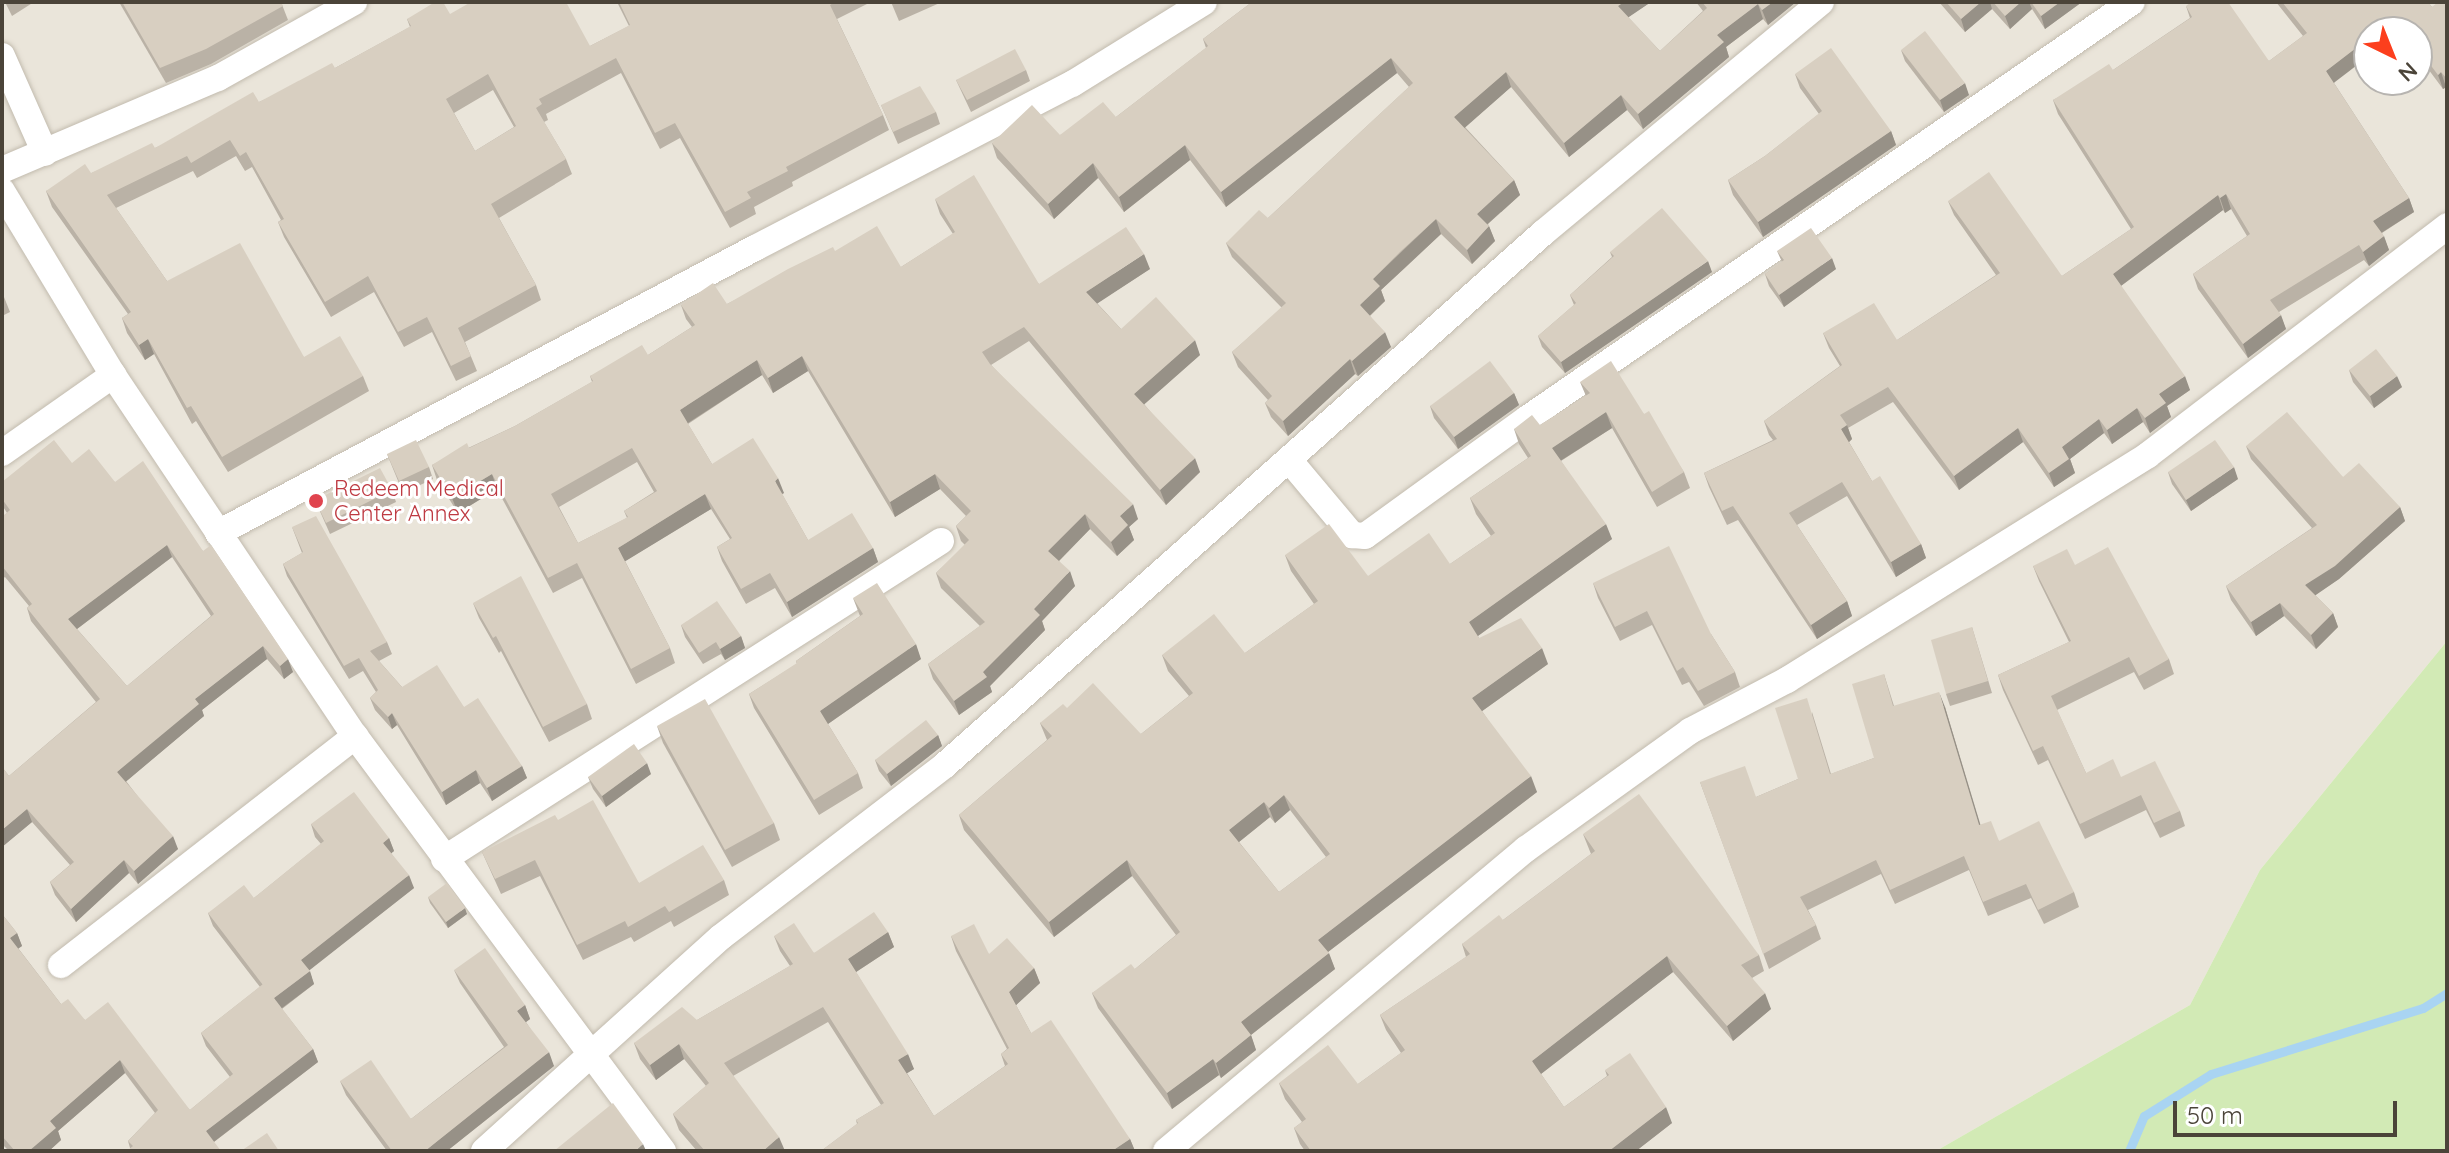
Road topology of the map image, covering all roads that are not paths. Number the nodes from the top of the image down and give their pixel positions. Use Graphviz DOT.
graph roads {
  1 [pos="354,2"];
  2 [pos="1204,2"];
  3 [pos="1821,2"];
  4 [pos="2132,2"];
  5 [pos="2,56"];
  6 [pos="45,153"];
  7 [pos="2,170"];
  8 [pos="2,191"];
  9 [pos="2447,226"];
  10 [pos="113,375"];
  11 [pos="2,453"];
  12 [pos="1290,461"];
  13 [pos="218,533"];
  14 [pos="941,541"];
  15 [pos="355,736"];
  16 [pos="444,859"];
  17 [pos="61,965"];
  18 [pos="590,1052"];
  19 [pos="484,1151"];
  20 [pos="663,1151"];
  21 [pos="1166,1151"];
  1 -- 6 [label="street"];
  2 -- 13 [label="street"];
  3 -- 12 [label="street"];
  4 -- 12 [label="street"];
  5 -- 6 [label="street"];
  6 -- 7 [label="street"];
  8 -- 10 [label="street"];
  9 -- 21 [label="street"];
  10 -- 11 [label="street"];
  10 -- 13 [label="street"];
  12 -- 18 [label="street"];
  13 -- 15 [label="street"];
  14 -- 16 [label="street"];
  15 -- 16 [label="street"];
  15 -- 17 [label="street"];
  16 -- 18 [label="street"];
  18 -- 19 [label="street"];
  18 -- 20 [label="street"];
}
